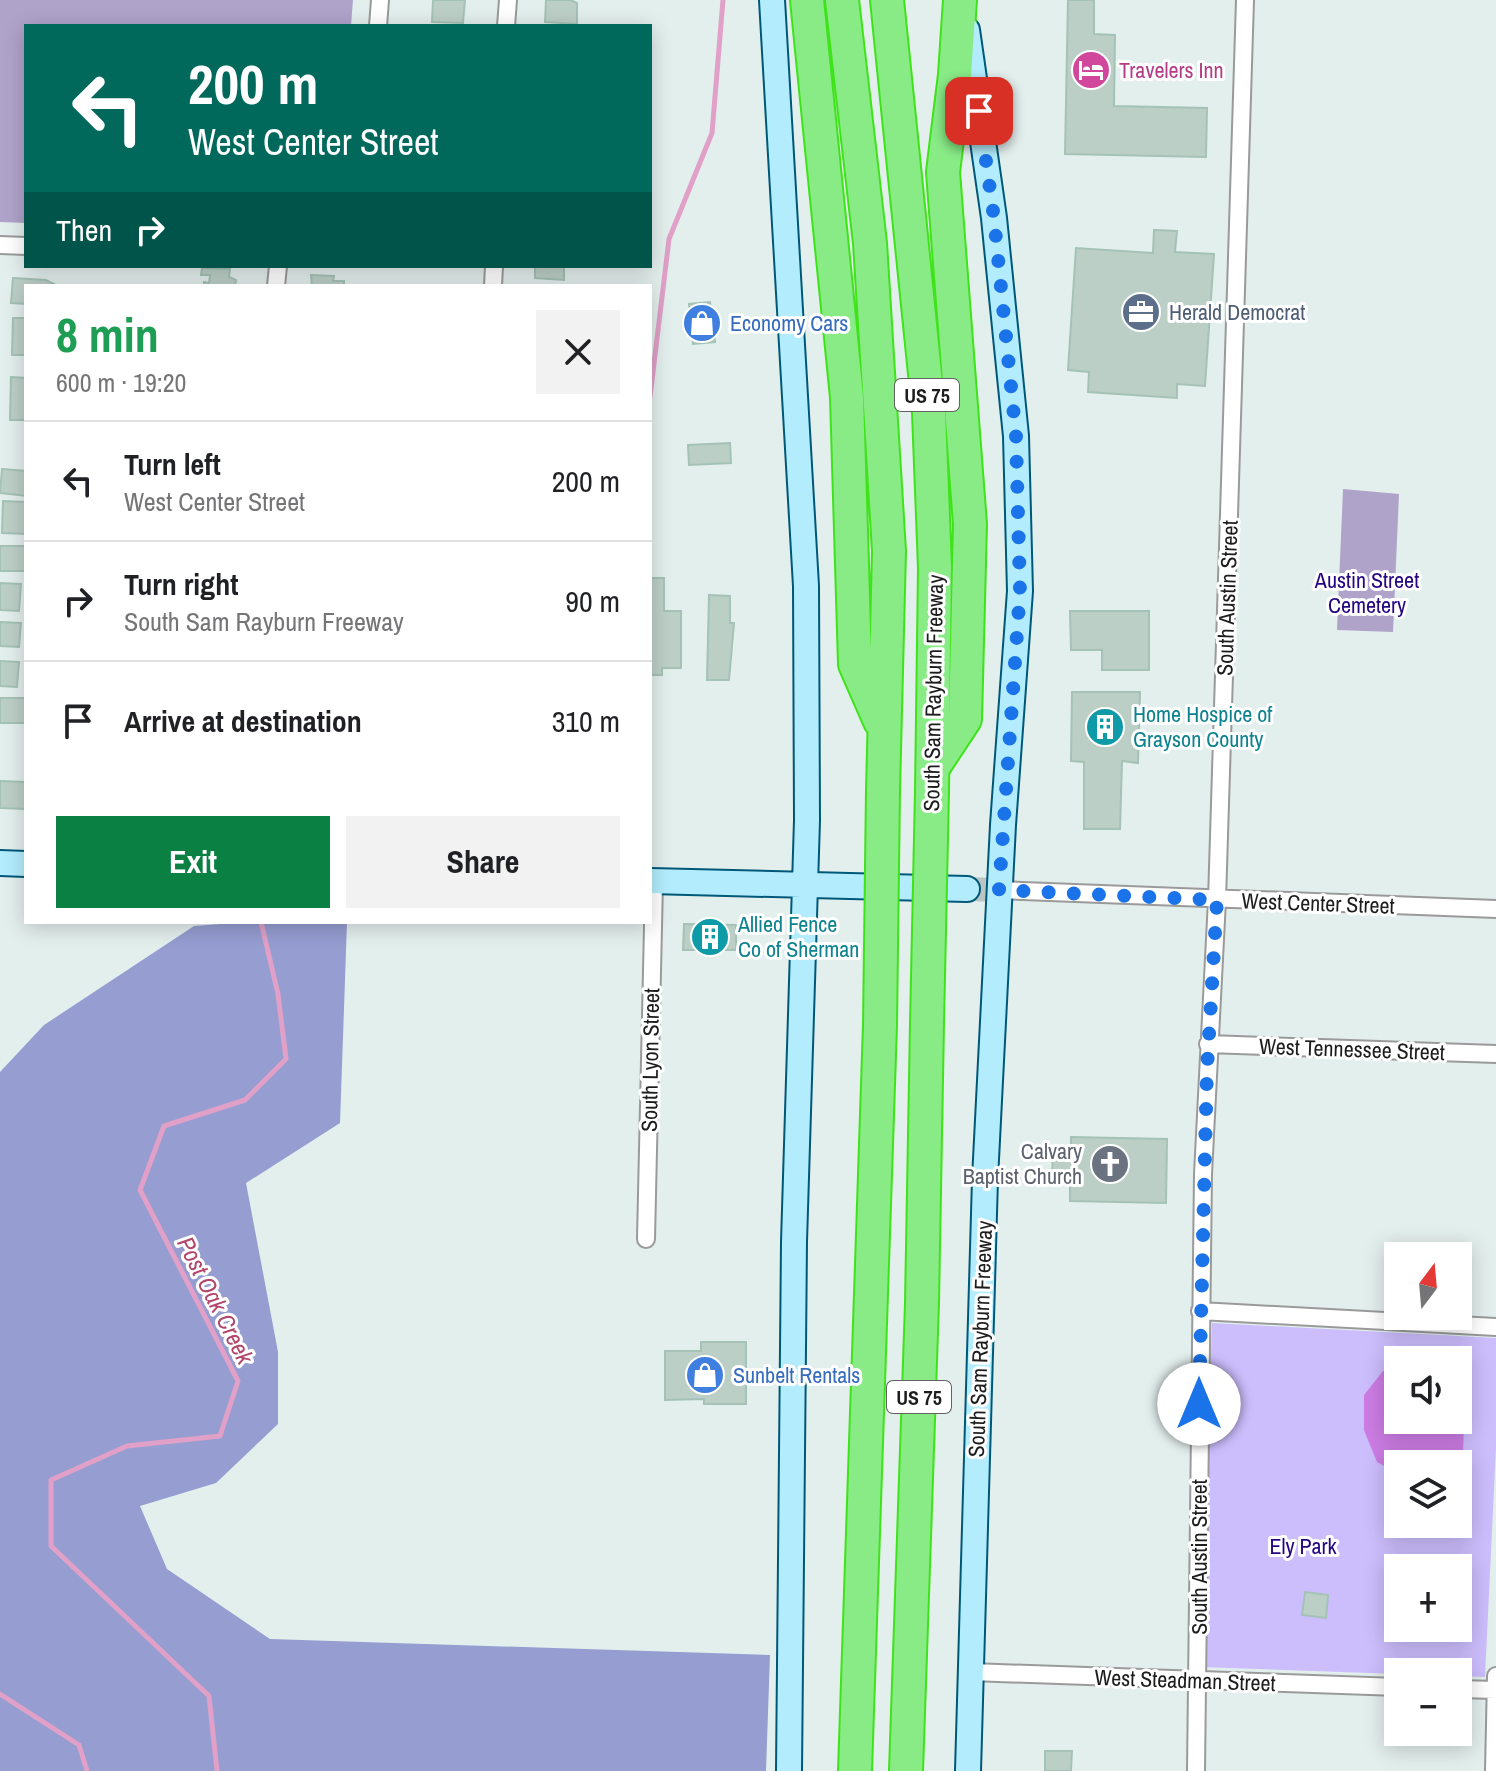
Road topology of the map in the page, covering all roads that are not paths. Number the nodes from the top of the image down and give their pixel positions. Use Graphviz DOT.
graph roads {
  1 [pos="380,0"];
  2 [pos="508,0"];
  3 [pos="772,0"];
  4 [pos="807,0"];
  5 [pos="842,0"];
  6 [pos="887,0"];
  7 [pos="961,0"];
  8 [pos="1245,0"];
  9 [pos="378,24"];
  10 [pos="506,24"];
  11 [pos="0,245"];
  12 [pos="24,246"];
  13 [pos="884,730"];
  14 [pos="933,779"];
  15 [pos="0,863"];
  16 [pos="24,864"];
  17 [pos="652,882"];
  18 [pos="803,885"];
  19 [pos="967,889"];
  20 [pos="998,890"];
  21 [pos="1217,900"];
  22 [pos="1496,909"];
  23 [pos="651,924"];
  24 [pos="1208,1044"];
  25 [pos="1496,1054"];
  26 [pos="646,1239"];
  27 [pos="1200,1311"];
  28 [pos="1496,1327"];
  29 [pos="971,1672"];
  30 [pos="1496,1676"];
  31 [pos="1198,1682"];
  32 [pos="1384,1687"];
  33 [pos="1472,1689"];
  34 [pos="1496,1690"];
  35 [pos="856,1691"];
  36 [pos="789,1771"];
  37 [pos="848,1771"];
  38 [pos="855,1771"];
  39 [pos="906,1771"];
  40 [pos="968,1771"];
  41 [pos="1196,1771"];
  42 [pos="1494,1771"];
  1 -- 9 [label="street"];
  2 -- 10 [label="street"];
  3 -- 18 [label="main road"];
  4 -- 13 [label="highway"];
  5 -- 13 [label="highway, US 75"];
  6 -- 14 [label="highway, South Sam Rayburn Freeway / US 75"];
  7 -- 14 [label="highway"];
  7 -- 20 [label="main road, South Sam Rayburn Freeway"];
  8 -- 21 [label="street, South Austin Street"];
  11 -- 12 [label="street"];
  13 -- 35 [label="highway, US 75, bridge"];
  14 -- 39 [label="highway, South Sam Rayburn Freeway / US 75, bridge"];
  15 -- 16 [label="main road"];
  17 -- 18 [label="main road"];
  18 -- 19 [label="main road"];
  18 -- 36 [label="main road"];
  20 -- 21 [label="street, West Center Street"];
  20 -- 29 [label="main road, South Sam Rayburn Freeway"];
  21 -- 22 [label="street, West Center Street"];
  21 -- 24 [label="street, South Austin Street"];
  23 -- 26 [label="street, South Lyon Street"];
  24 -- 25 [label="street, West Tennessee Street"];
  24 -- 27 [label="street, South Austin Street"];
  27 -- 28 [label="street"];
  27 -- 31 [label="street, South Austin Street"];
  29 -- 31 [label="street, West Steadman Street"];
  29 -- 40 [label="main road, South Sam Rayburn Freeway"];
  30 -- 34 [label="street"];
  31 -- 32 [label="street, West Steadman Street"];
  31 -- 41 [label="street, South Austin Street"];
  33 -- 34 [label="street"];
  34 -- 42 [label="street"];
  35 -- 37 [label="highway"];
  35 -- 38 [label="highway, US 75"];
}
